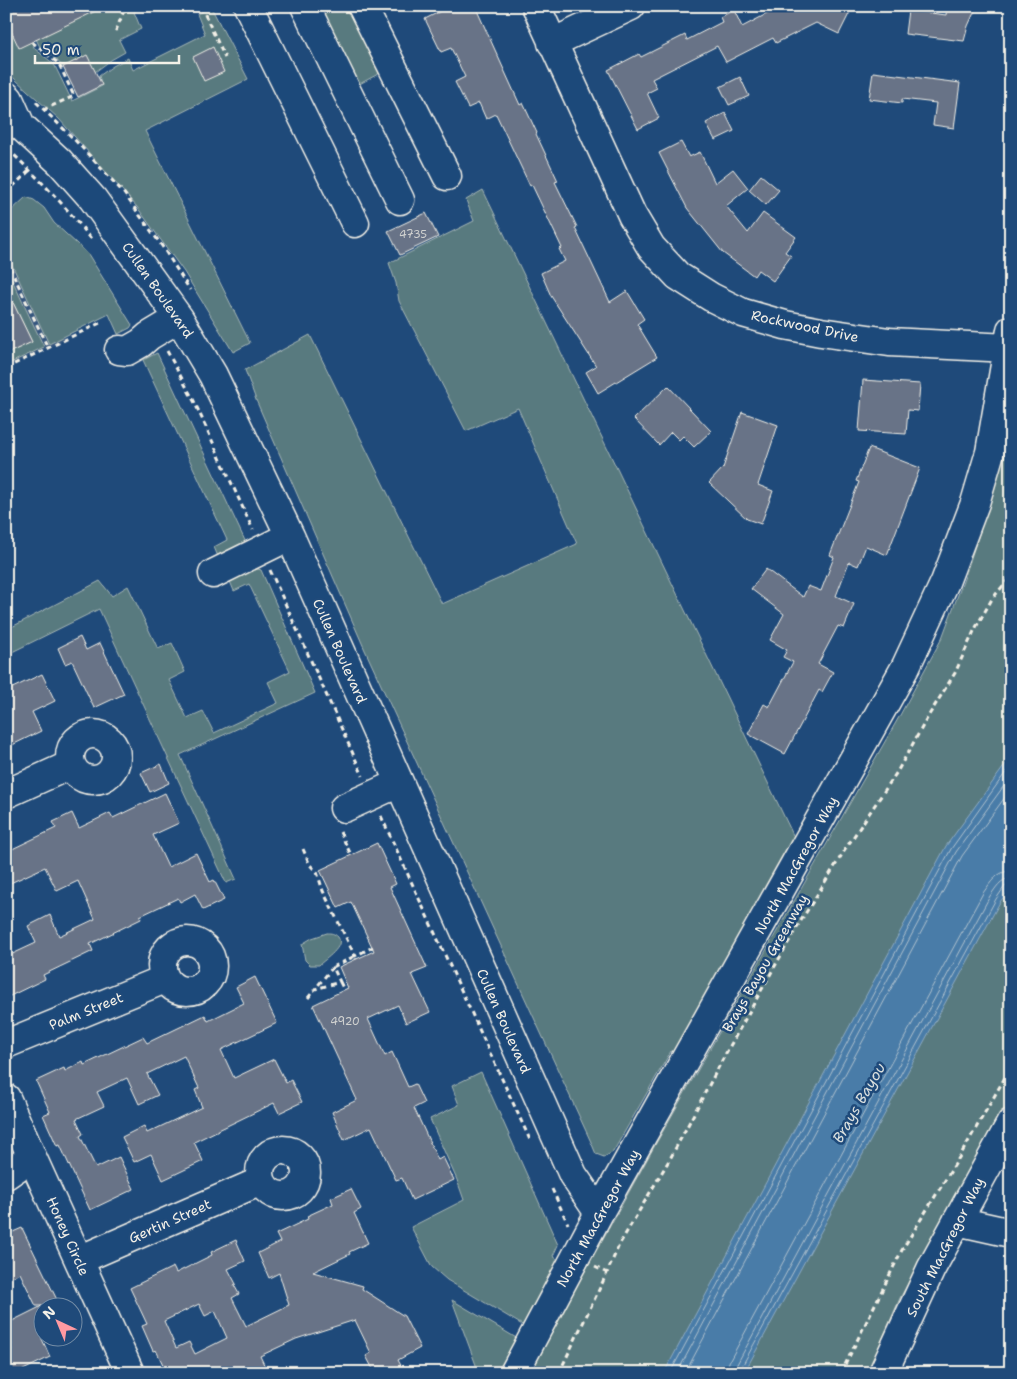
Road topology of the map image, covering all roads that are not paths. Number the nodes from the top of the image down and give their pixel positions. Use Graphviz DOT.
graph roads {
  1 [pos="248,6"];
  2 [pos="305,6"];
  3 [pos="362,6"];
  4 [pos="536,6"];
  5 [pos="631,6"];
  6 [pos="552,42"];
  7 [pos="6,96"];
  8 [pos="11,131"];
  9 [pos="446,176"];
  10 [pos="400,200"];
  11 [pos="355,223"];
  12 [pos="179,318"];
  13 [pos="1010,339"];
  14 [pos="116,352"];
  15 [pos="290,536"];
  16 [pos="213,574"];
  17 [pos="70,765"];
  18 [pos="399,783"];
  19 [pos="6,794"];
  20 [pos="342,820"];
  21 [pos="165,979"];
  22 [pos="6,1044"];
  23 [pos="6,1098"];
  24 [pos="1011,1123"];
  25 [pos="32,1157"];
  26 [pos="6,1174"];
  27 [pos="261,1181"];
  28 [pos="599,1213"];
  29 [pos="957,1221"];
  30 [pos="1011,1233"];
  31 [pos="79,1260"];
  32 [pos="125,1371"];
  33 [pos="514,1373"];
  34 [pos="883,1373"];
  1 -- 11 [label="street"];
  2 -- 10 [label="street"];
  3 -- 9 [label="street"];
  4 -- 6 [label="street, Rockwood Drive"];
  5 -- 6 [label="street"];
  6 -- 13 [label="street, Rockwood Drive"];
  7 -- 8 [label="street, Cullen Boulevard"];
  8 -- 12 [label="street, Cullen Boulevard"];
  12 -- 14 [label="street"];
  12 -- 15 [label="street, Cullen Boulevard"];
  13 -- 28 [label="street, North MacGregor Way"];
  15 -- 16 [label="street"];
  15 -- 18 [label="street, Cullen Boulevard"];
  17 -- 19 [label="street"];
  18 -- 20 [label="street"];
  18 -- 28 [label="street, Cullen Boulevard"];
  21 -- 22 [label="street, Palm Street"];
  23 -- 25 [label="street, Honey Circle"];
  24 -- 29 [label="street, South MacGregor Way"];
  25 -- 26 [label="street"];
  25 -- 31 [label="street, Honey Circle"];
  27 -- 31 [label="street, Gertin Street"];
  28 -- 33 [label="street, North MacGregor Way"];
  29 -- 30 [label="street"];
  29 -- 34 [label="street, South MacGregor Way"];
  31 -- 32 [label="street, Honey Circle"];
}
